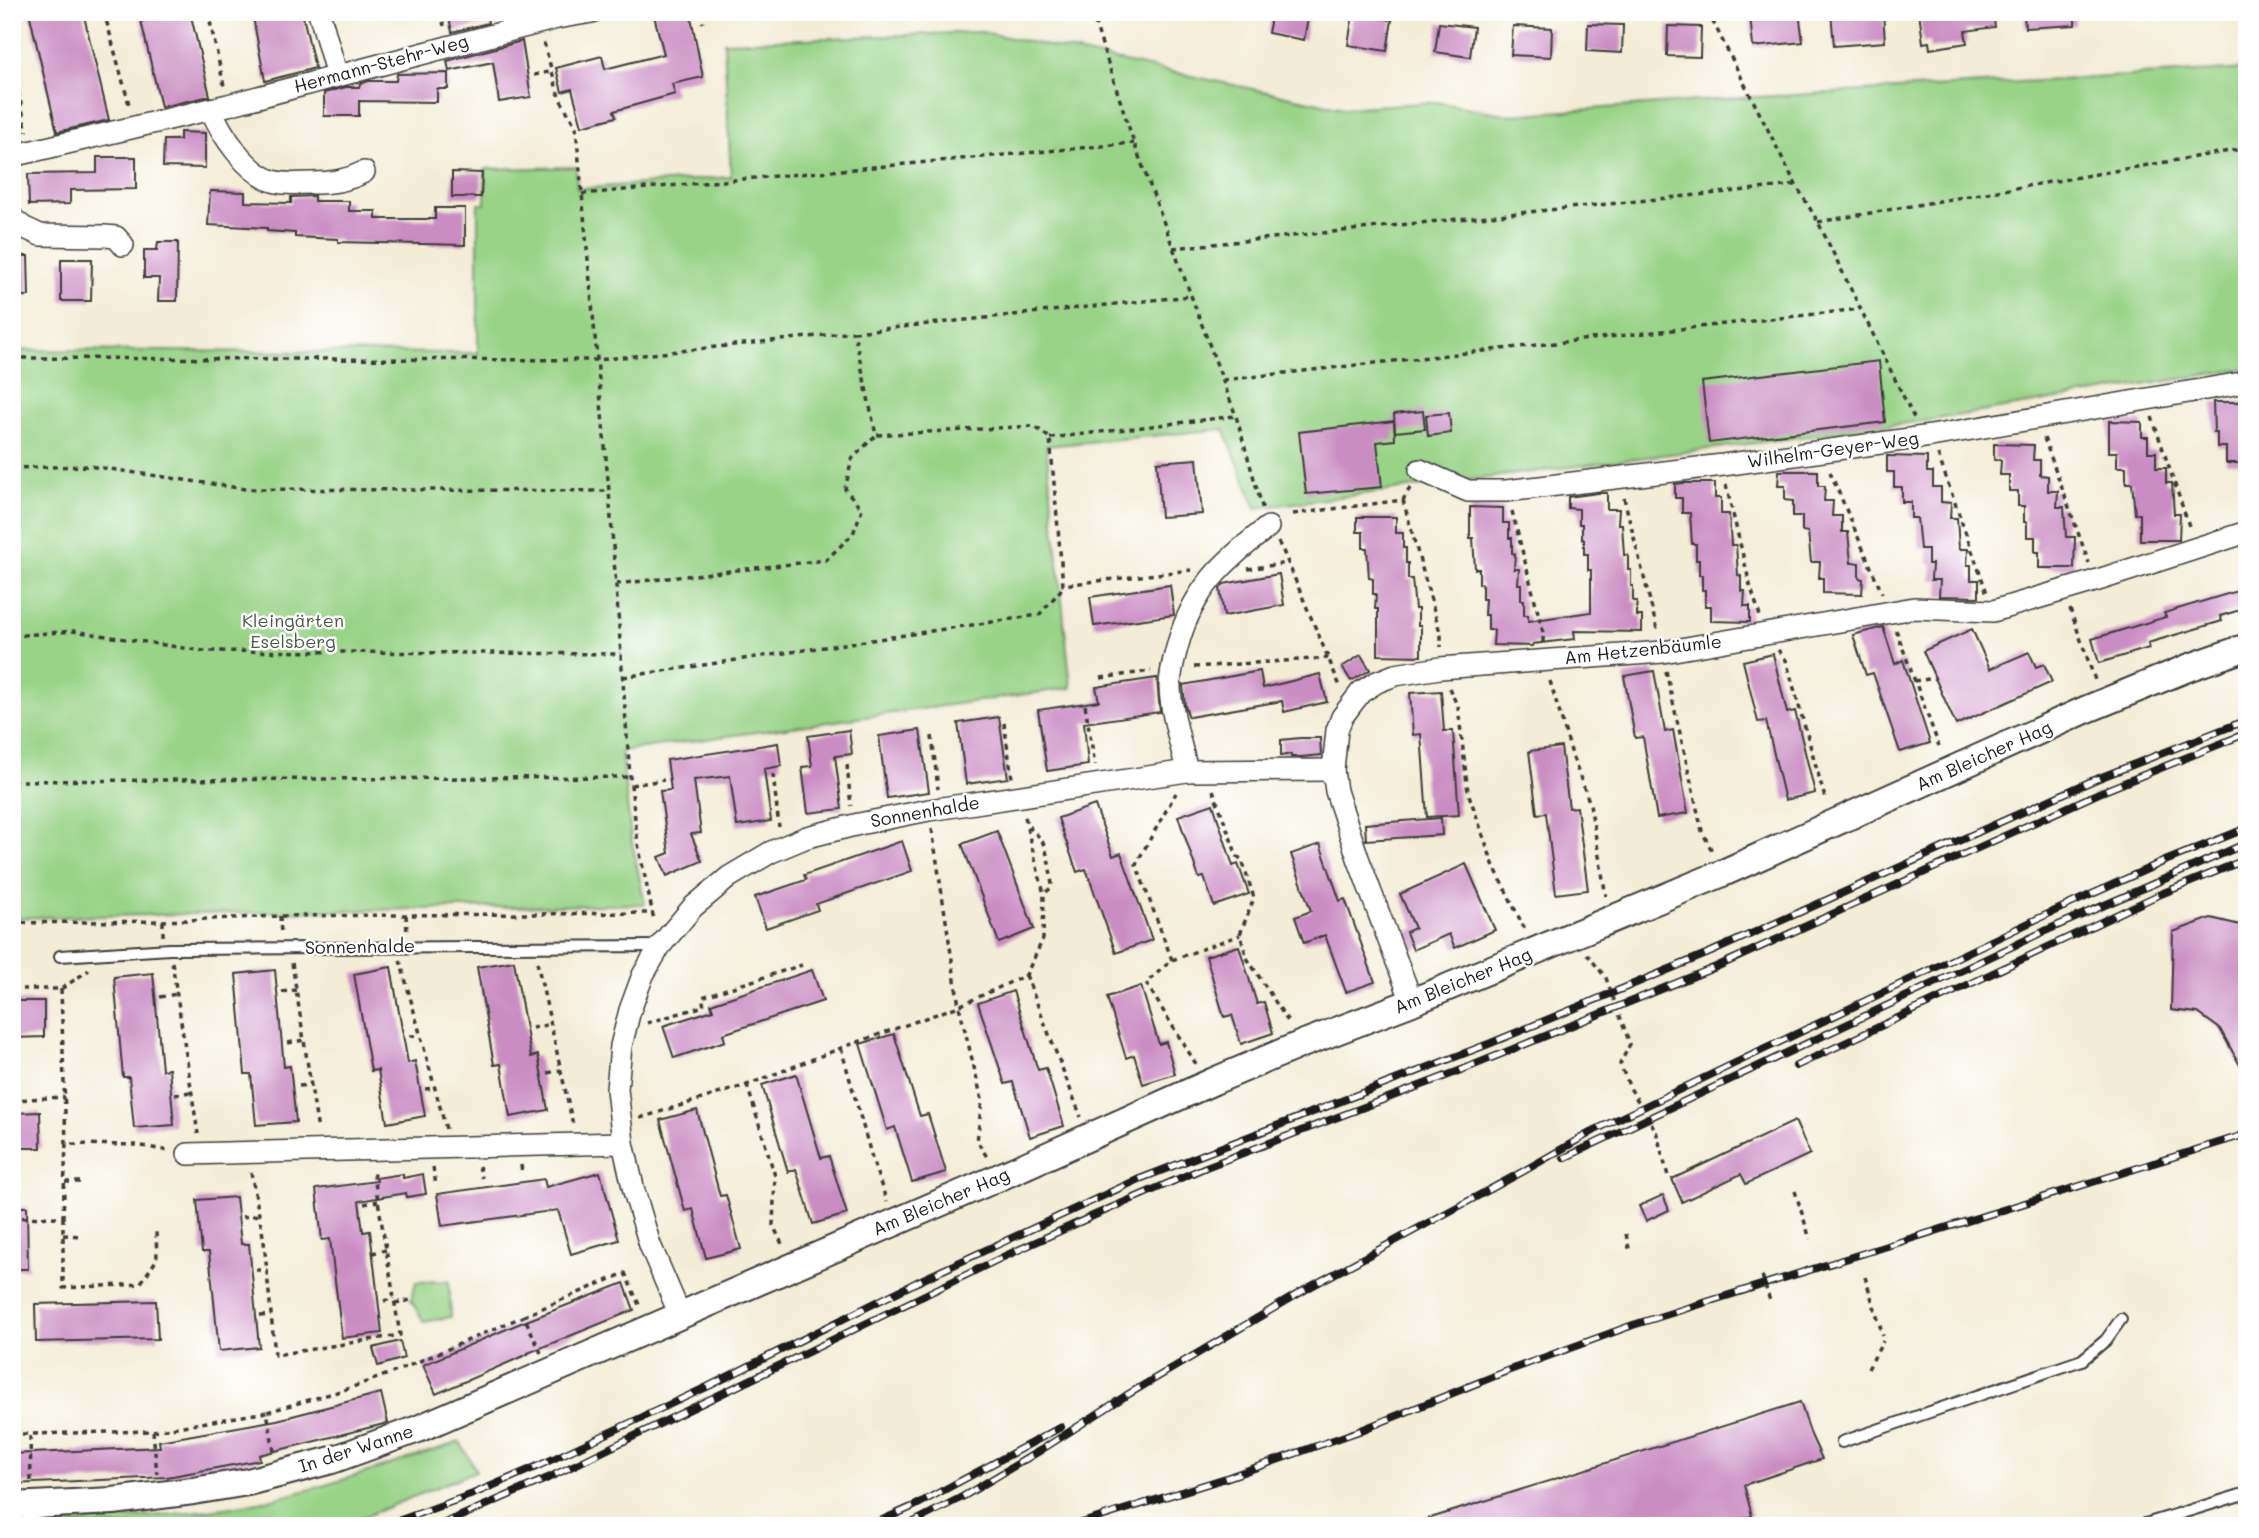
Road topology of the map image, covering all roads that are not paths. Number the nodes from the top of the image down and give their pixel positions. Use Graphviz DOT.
graph roads {
  1 [pos="319,12"];
  2 [pos="592,12"];
  3 [pos="337,76"];
  4 [pos="211,109"];
  5 [pos="12,156"];
  6 [pos="363,172"];
  7 [pos="12,218"];
  8 [pos="123,245"];
  9 [pos="2247,382"];
  10 [pos="1420,470"];
  11 [pos="1268,527"];
  12 [pos="2247,531"];
  13 [pos="2247,647"];
  14 [pos="1196,771"];
  15 [pos="1333,771"];
  16 [pos="660,946"];
  17 [pos="60,956"];
  18 [pos="1412,1002"];
  19 [pos="623,1143"];
  20 [pos="194,1154"];
  21 [pos="680,1315"];
  22 [pos="2121,1319"];
  23 [pos="1842,1442"];
  24 [pos="2247,1493"];
  25 [pos="21,1499"];
  26 [pos="2139,1526"];
  1 -- 3 [label="street"];
  2 -- 3 [label="street, Hermann-Stehr-Weg"];
  3 -- 4 [label="street, Hermann-Stehr-Weg"];
  4 -- 5 [label="street, Hermann-Stehr-Weg"];
  4 -- 6 [label="street"];
  7 -- 8 [label="street"];
  9 -- 10 [label="street, Wilhelm-Geyer-Weg"];
  11 -- 14 [label="street"];
  12 -- 15 [label="street, Am Hetzenbäumle"];
  13 -- 18 [label="street, Am Bleicher Hag"];
  14 -- 15 [label="street, Sonnenhalde"];
  14 -- 16 [label="street, Sonnenhalde"];
  15 -- 18 [label="street, Am Hetzenbäumle"];
  16 -- 17 [label="lane, Sonnenhalde"];
  16 -- 19 [label="street, Sonnenhalde"];
  18 -- 21 [label="street, Am Bleicher Hag"];
  19 -- 20 [label="street"];
  19 -- 21 [label="street, Sonnenhalde"];
  21 -- 25 [label="street, In der Wanne"];
  22 -- 23 [label="lane"];
  24 -- 26 [label="lane"];
}
